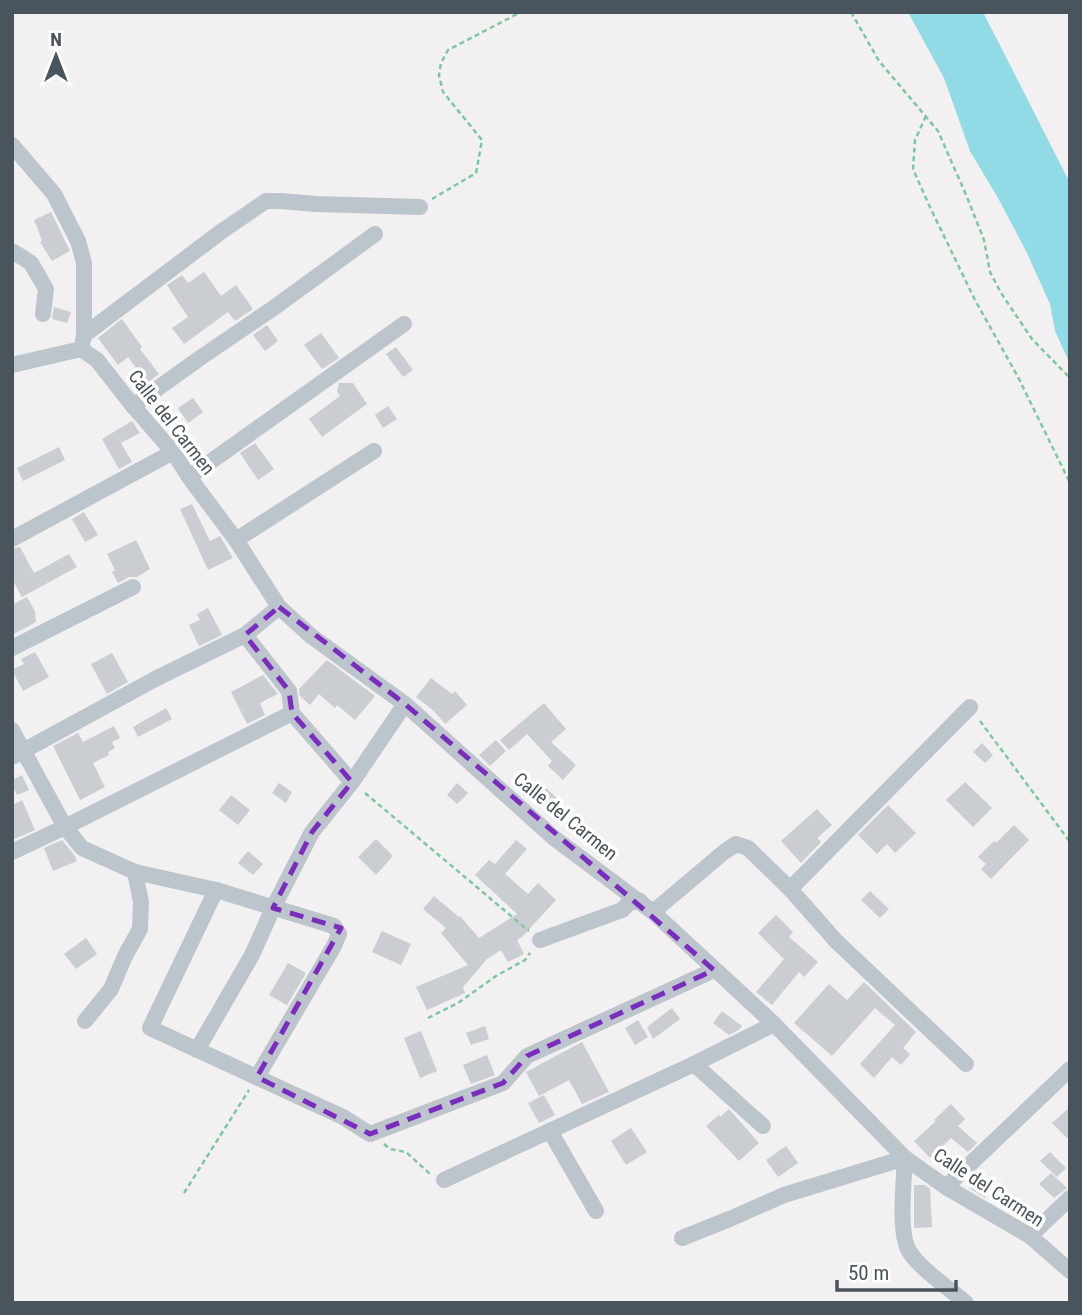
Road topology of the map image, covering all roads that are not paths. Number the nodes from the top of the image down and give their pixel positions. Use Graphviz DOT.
graph roads {
  1 [pos="12,145"];
  2 [pos="420,207"];
  3 [pos="375,234"];
  4 [pos="12,251"];
  5 [pos="43,314"];
  6 [pos="404,324"];
  7 [pos="83,342"];
  8 [pos="12,365"];
  9 [pos="133,406"];
  10 [pos="374,451"];
  11 [pos="173,452"];
  12 [pos="189,477"];
  13 [pos="12,539"];
  14 [pos="236,540"];
  15 [pos="133,587"];
  16 [pos="279,607"];
  17 [pos="245,635"];
  18 [pos="12,648"];
  19 [pos="405,704"];
  20 [pos="970,707"];
  21 [pos="292,713"];
  22 [pos="12,730"];
  23 [pos="18,754"];
  24 [pos="352,782"];
  25 [pos="65,827"];
  26 [pos="12,852"];
  27 [pos="135,872"];
  28 [pos="790,889"];
  29 [pos="216,891"];
  30 [pos="640,901"];
  31 [pos="273,908"];
  32 [pos="653,912"];
  33 [pos="540,940"];
  34 [pos="714,970"];
  35 [pos="85,1021"];
  36 [pos="774,1024"];
  37 [pos="197,1050"];
  38 [pos="694,1064"];
  39 [pos="966,1064"];
  40 [pos="1070,1069"];
  41 [pos="257,1077"];
  42 [pos="763,1126"];
  43 [pos="550,1131"];
  44 [pos="905,1158"];
  45 [pos="444,1180"];
  46 [pos="946,1187"];
  47 [pos="1070,1198"];
  48 [pos="596,1211"];
  49 [pos="1030,1236"];
  50 [pos="682,1238"];
  51 [pos="1070,1271"];
  52 [pos="966,1303"];
  1 -- 7 [label="street"];
  2 -- 7 [label="street"];
  3 -- 9 [label="street"];
  4 -- 5 [label="street"];
  6 -- 12 [label="street"];
  7 -- 8 [label="street"];
  7 -- 9 [label="street, Calle del Carmen"];
  9 -- 11 [label="street, Calle del Carmen"];
  10 -- 14 [label="street"];
  11 -- 12 [label="street, Calle del Carmen"];
  11 -- 13 [label="street"];
  12 -- 14 [label="street, Calle del Carmen"];
  14 -- 16 [label="street, Calle del Carmen"];
  15 -- 18 [label="street"];
  16 -- 17 [label="street"];
  16 -- 19 [label="street, Calle del Carmen"];
  17 -- 21 [label="street"];
  17 -- 23 [label="street"];
  19 -- 24 [label="street"];
  19 -- 30 [label="street, Calle del Carmen"];
  20 -- 28 [label="street"];
  21 -- 24 [label="street"];
  21 -- 25 [label="street"];
  22 -- 23 [label="street"];
  23 -- 25 [label="street"];
  24 -- 31 [label="street"];
  25 -- 26 [label="street"];
  25 -- 27 [label="street"];
  27 -- 29 [label="street"];
  27 -- 35 [label="street"];
  28 -- 32 [label="street"];
  28 -- 39 [label="street"];
  29 -- 31 [label="street"];
  29 -- 37 [label="street"];
  30 -- 32 [label="street, Calle del Carmen"];
  30 -- 33 [label="street"];
  31 -- 37 [label="street"];
  31 -- 41 [label="street"];
  32 -- 34 [label="street, Calle del Carmen"];
  34 -- 36 [label="street, Calle del Carmen"];
  34 -- 41 [label="street"];
  36 -- 38 [label="street"];
  36 -- 44 [label="street, Calle del Carmen"];
  37 -- 41 [label="street"];
  38 -- 42 [label="street"];
  38 -- 43 [label="street"];
  40 -- 46 [label="street"];
  43 -- 45 [label="street"];
  43 -- 48 [label="street"];
  44 -- 46 [label="street, Calle del Carmen"];
  44 -- 50 [label="street"];
  44 -- 52 [label="street"];
  46 -- 49 [label="street, Calle del Carmen"];
  47 -- 49 [label="street"];
  49 -- 51 [label="street, Calle del Carmen"];
}
